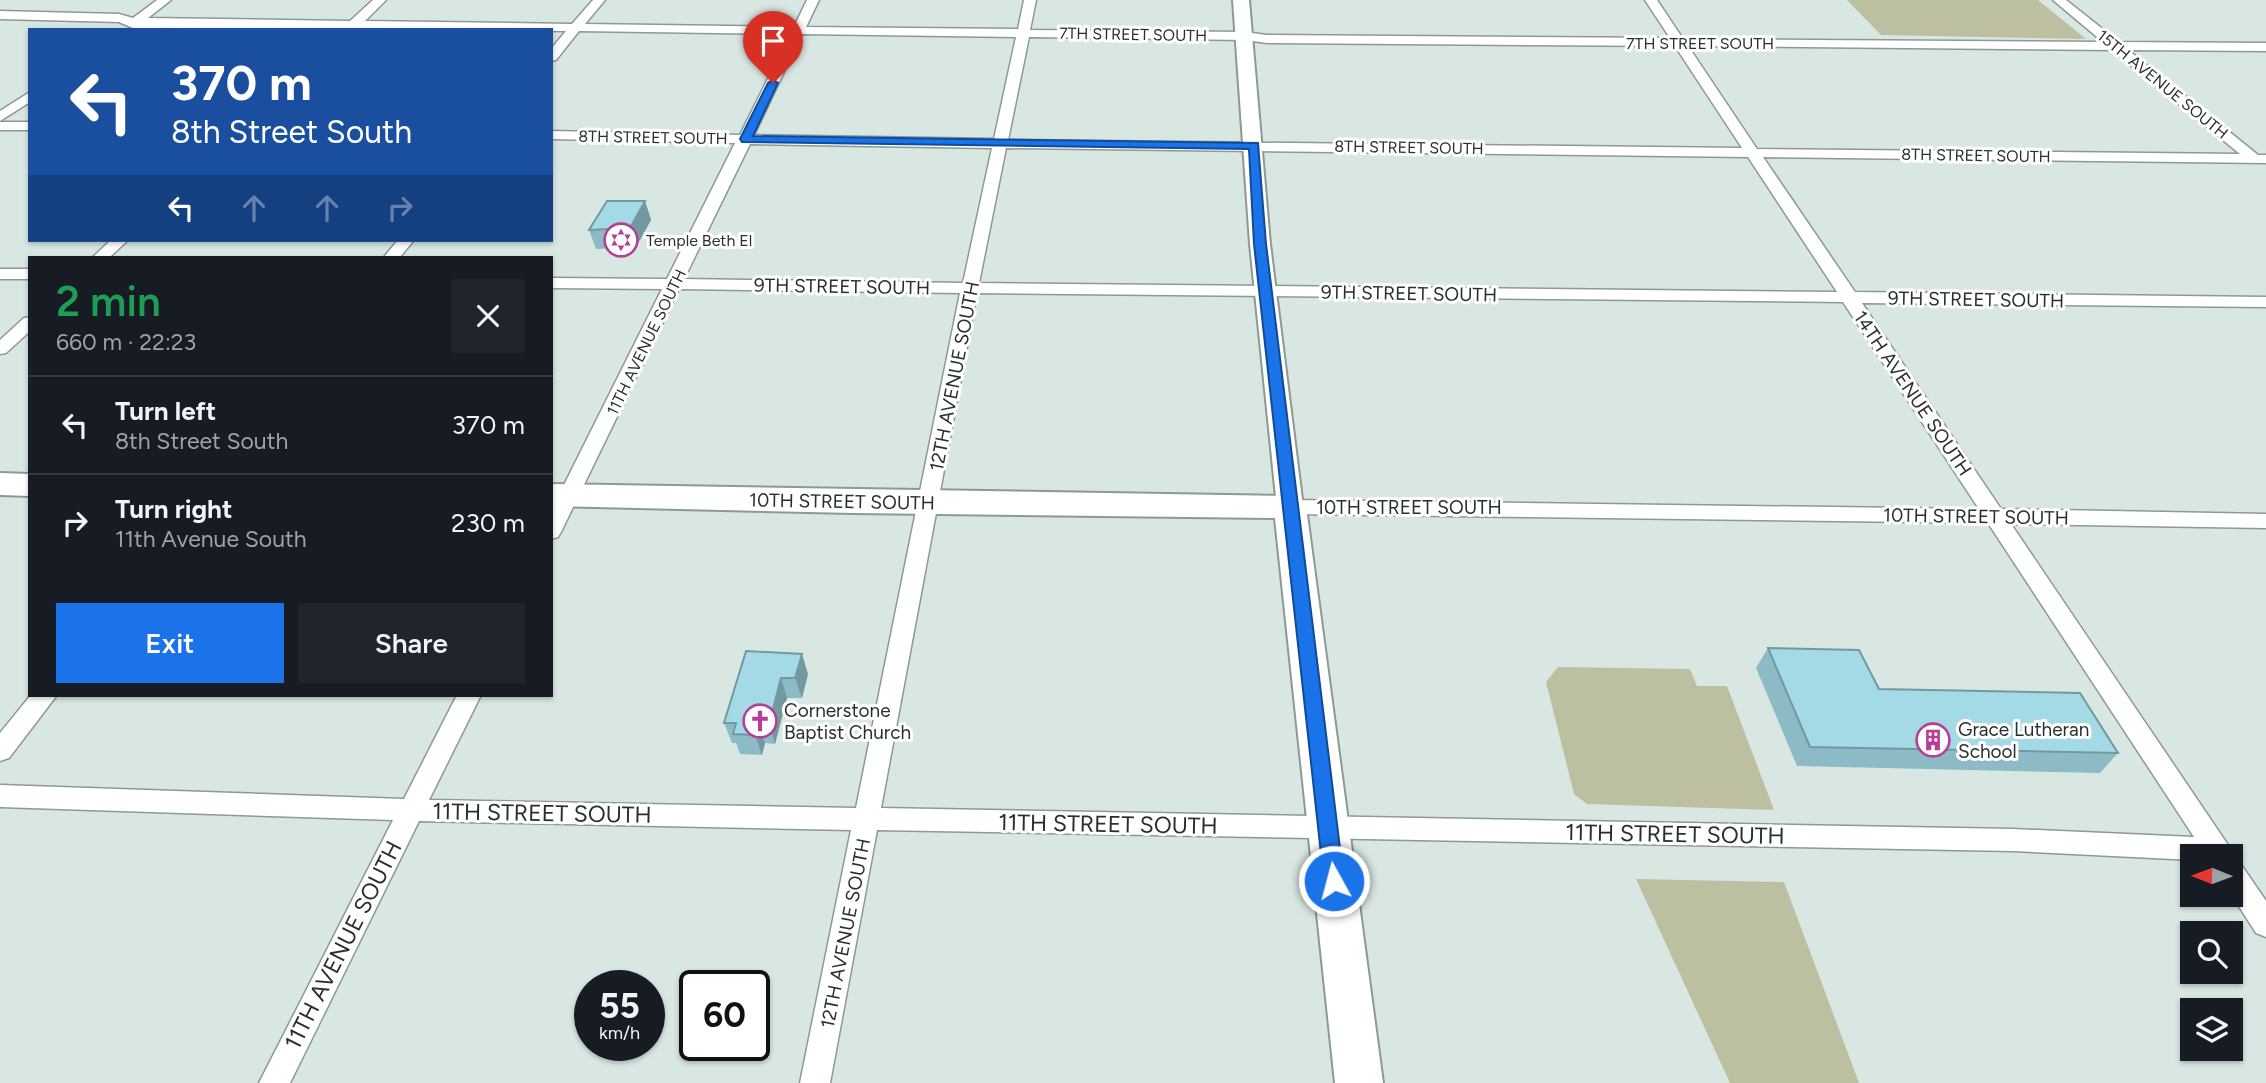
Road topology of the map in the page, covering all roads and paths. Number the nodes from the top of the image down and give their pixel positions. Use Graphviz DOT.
graph roads {
  1 [pos="165,0"];
  2 [pos="380,0"];
  3 [pos="599,0"];
  4 [pos="813,0"];
  5 [pos="1030,0"];
  6 [pos="1241,0"];
  7 [pos="1651,0"];
  8 [pos="2059,0"];
  9 [pos="0,15"];
  10 [pos="130,26"];
  11 [pos="351,27"];
  12 [pos="576,27"];
  13 [pos="797,30"];
  14 [pos="1024,33"];
  15 [pos="1245,36"];
  16 [pos="1679,43"];
  17 [pos="2117,47"];
  18 [pos="2266,47"];
  19 [pos="553,55"];
  20 [pos="28,97"];
  21 [pos="0,117"];
  22 [pos="0,126"];
  23 [pos="28,127"];
  24 [pos="553,135"];
  25 [pos="746,139"];
  26 [pos="1001,143"];
  27 [pos="1254,145"];
  28 [pos="1751,152"];
  29 [pos="2262,162"];
  30 [pos="118,242"];
  31 [pos="404,242"];
  32 [pos="101,256"];
  33 [pos="393,256"];
  34 [pos="0,274"];
  35 [pos="28,274"];
  36 [pos="553,283"];
  37 [pos="674,284"];
  38 [pos="970,287"];
  39 [pos="1265,291"];
  40 [pos="1849,298"];
  41 [pos="2266,302"];
  42 [pos="28,324"];
  43 [pos="0,349"];
  44 [pos="0,484"];
  45 [pos="28,485"];
  46 [pos="560,495"];
  47 [pos="930,503"];
  48 [pos="1290,507"];
  49 [pos="1995,517"];
  50 [pos="2266,521"];
  51 [pos="553,524"];
  52 [pos="43,697"];
  53 [pos="468,697"];
  54 [pos="0,751"];
  55 [pos="0,796"];
  56 [pos="411,810"];
  57 [pos="867,820"];
  58 [pos="1328,828"];
  59 [pos="2213,844"];
  60 [pos="2180,855"];
  61 [pos="2244,891"];
  62 [pos="2266,924"];
  63 [pos="274,1083"];
  64 [pos="816,1083"];
  65 [pos="1359,1083"];
  1 -- 10 [label="street"];
  2 -- 11 [label="street"];
  3 -- 12 [label="street"];
  4 -- 13 [label="street, 11TH AVENUE SOUTH"];
  5 -- 14 [label="street, 12TH AVENUE SOUTH"];
  6 -- 15 [label="street"];
  7 -- 16 [label="street, 14TH AVENUE SOUTH"];
  8 -- 17 [label="street, 15TH AVENUE SOUTH"];
  9 -- 10 [label="street, 7TH STREET SOUTH"];
  10 -- 11 [label="street, 7TH STREET SOUTH"];
  11 -- 12 [label="street, 7TH STREET SOUTH"];
  12 -- 13 [label="street, 7TH STREET SOUTH"];
  12 -- 19 [label="street"];
  13 -- 14 [label="street, 7TH STREET SOUTH"];
  13 -- 25 [label="street, 11TH AVENUE SOUTH"];
  14 -- 15 [label="street, 7TH STREET SOUTH"];
  14 -- 26 [label="street, 12TH AVENUE SOUTH"];
  15 -- 16 [label="street, 7TH STREET SOUTH"];
  15 -- 27 [label="street"];
  16 -- 17 [label="street, 7TH STREET SOUTH"];
  16 -- 28 [label="street, 14TH AVENUE SOUTH"];
  17 -- 18 [label="street, 7TH STREET SOUTH"];
  17 -- 29 [label="street, 15TH AVENUE SOUTH"];
  20 -- 21 [label="street"];
  22 -- 23 [label="street"];
  24 -- 25 [label="street, 8TH STREET SOUTH"];
  25 -- 26 [label="street, 8TH STREET SOUTH"];
  25 -- 37 [label="street, 11TH AVENUE SOUTH"];
  26 -- 27 [label="street, 8TH STREET SOUTH"];
  26 -- 38 [label="street, 12TH AVENUE SOUTH"];
  27 -- 28 [label="street, 8TH STREET SOUTH"];
  27 -- 39 [label="street"];
  28 -- 29 [label="street, 8TH STREET SOUTH"];
  28 -- 40 [label="street, 14TH AVENUE SOUTH"];
  30 -- 32 [label="street"];
  31 -- 33 [label="street"];
  34 -- 35 [label="street"];
  36 -- 37 [label="street, 9TH STREET SOUTH"];
  37 -- 38 [label="street, 9TH STREET SOUTH"];
  37 -- 46 [label="street, 11TH AVENUE SOUTH"];
  38 -- 39 [label="street, 9TH STREET SOUTH"];
  38 -- 47 [label="street, 12TH AVENUE SOUTH"];
  39 -- 40 [label="street, 9TH STREET SOUTH"];
  39 -- 48 [label="street"];
  40 -- 41 [label="street, 9TH STREET SOUTH"];
  40 -- 49 [label="street, 14TH AVENUE SOUTH"];
  42 -- 43 [label="street"];
  44 -- 45 [label="main road"];
  46 -- 47 [label="main road, 10TH STREET SOUTH"];
  46 -- 51 [label="street, 11TH AVENUE SOUTH"];
  47 -- 48 [label="main road, 10TH STREET SOUTH"];
  47 -- 57 [label="street, 12TH AVENUE SOUTH"];
  48 -- 49 [label="street, 10TH STREET SOUTH"];
  48 -- 58 [label="main road"];
  49 -- 50 [label="street, 10TH STREET SOUTH"];
  49 -- 59 [label="street, 14TH AVENUE SOUTH"];
  52 -- 54 [label="street"];
  53 -- 56 [label="street, 11TH AVENUE SOUTH"];
  55 -- 56 [label="street, 11TH STREET SOUTH"];
  56 -- 57 [label="street, 11TH STREET SOUTH"];
  56 -- 63 [label="street, 11TH AVENUE SOUTH"];
  57 -- 58 [label="street, 11TH STREET SOUTH"];
  57 -- 64 [label="street, 12TH AVENUE SOUTH"];
  58 -- 60 [label="street, 11TH STREET SOUTH"];
  58 -- 65 [label="main road"];
  61 -- 62 [label="street, 14TH AVENUE SOUTH"];
}
